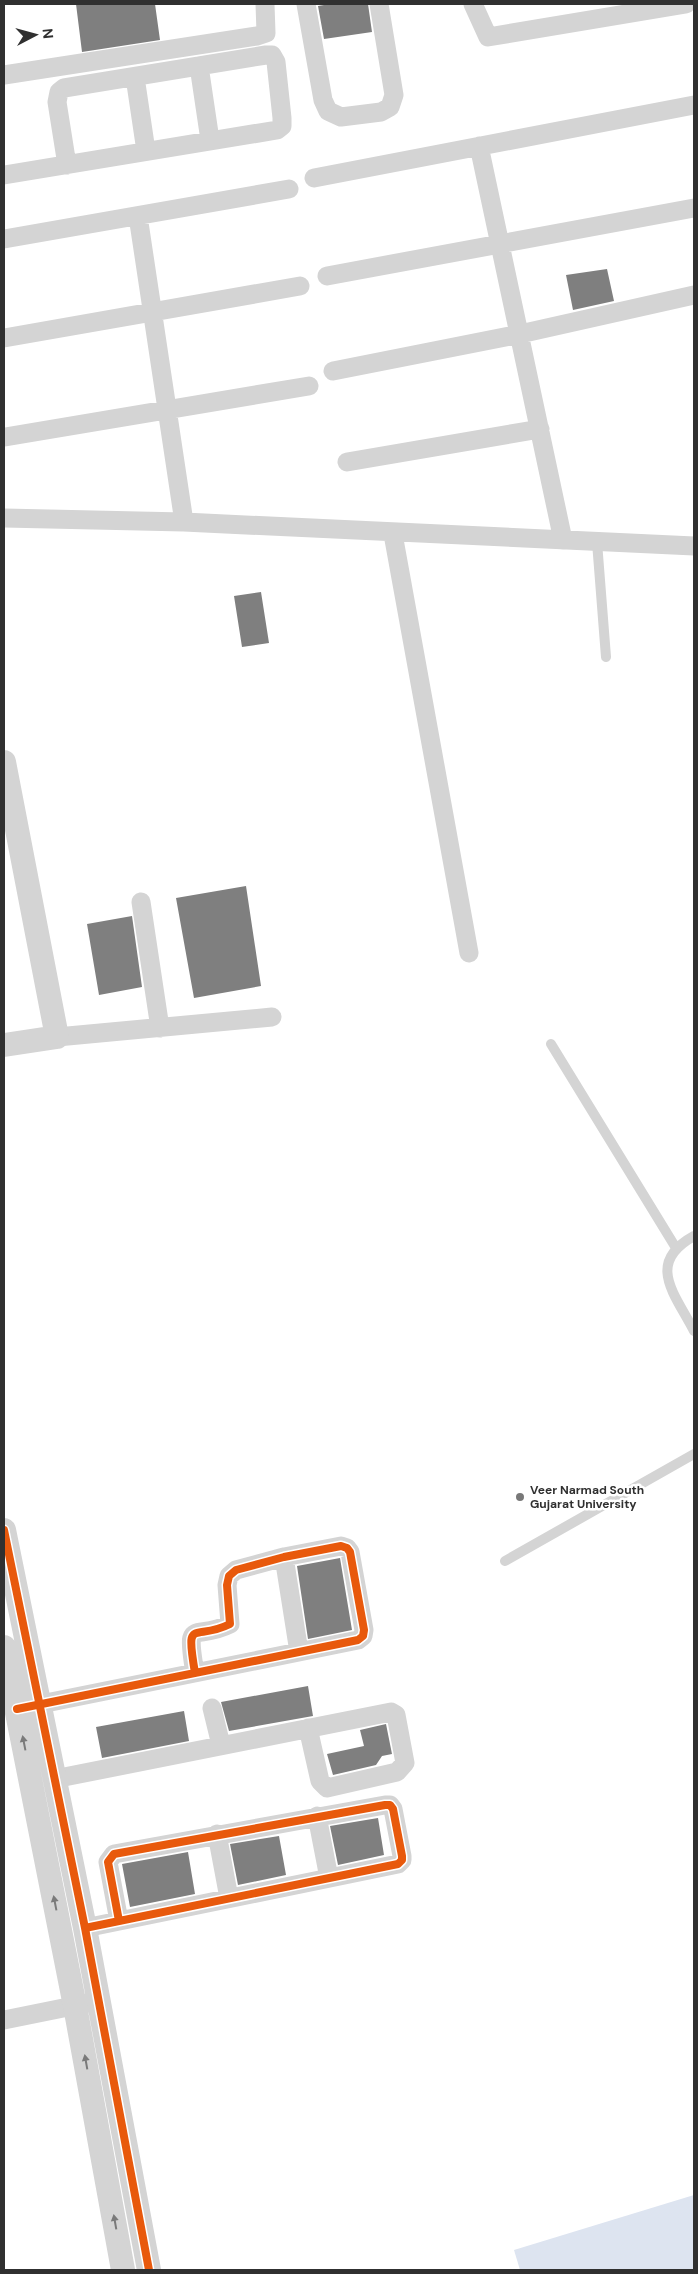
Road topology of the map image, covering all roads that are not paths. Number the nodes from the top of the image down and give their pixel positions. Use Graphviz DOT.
graph roads {
  1 [pos="265,4"];
  2 [pos="306,4"];
  3 [pos="379,4"];
  4 [pos="473,4"];
  5 [pos="686,4"];
  6 [pos="595,11"];
  7 [pos="199,66"];
  8 [pos="4,75"];
  9 [pos="135,77"];
  10 [pos="694,105"];
  11 [pos="210,140"];
  12 [pos="479,146"];
  13 [pos="146,151"];
  14 [pos="67,165"];
  15 [pos="4,175"];
  16 [pos="314,178"];
  17 [pos="289,189"];
  18 [pos="694,208"];
  19 [pos="138,216"];
  20 [pos="4,239"];
  21 [pos="500,245"];
  22 [pos="326,276"];
  23 [pos="300,286"];
  24 [pos="694,295"];
  25 [pos="152,312"];
  26 [pos="520,334"];
  27 [pos="4,338"];
  28 [pos="333,371"];
  29 [pos="309,386"];
  30 [pos="167,410"];
  31 [pos="540,429"];
  32 [pos="5,437"];
  33 [pos="347,462"];
  34 [pos="4,518"];
  35 [pos="184,522"];
  36 [pos="393,534"];
  37 [pos="564,540"];
  38 [pos="597,542"];
  39 [pos="694,546"];
  40 [pos="606,657"];
  41 [pos="4,762"];
  42 [pos="141,902"];
  43 [pos="469,953"];
  44 [pos="272,1017"];
  45 [pos="160,1028"];
  46 [pos="57,1037"];
  47 [pos="551,1044"];
  48 [pos="4,1046"];
  49 [pos="694,1236"];
  50 [pos="676,1248"];
  51 [pos="694,1331"];
  52 [pos="694,1454"];
  53 [pos="4,1530"];
  54 [pos="284,1557"];
  55 [pos="505,1561"];
  56 [pos="4,1647"];
  57 [pos="299,1652"];
  58 [pos="196,1673"];
  59 [pos="41,1704"];
  60 [pos="17,1708"];
  61 [pos="212,1708"];
  62 [pos="308,1728"];
  63 [pos="221,1745"];
  64 [pos="54,1779"];
  65 [pos="317,1816"];
  66 [pos="217,1834"];
  67 [pos="329,1878"];
  68 [pos="229,1898"];
  69 [pos="119,1921"];
  70 [pos="85,1928"];
  71 [pos="99,2000"];
  72 [pos="76,2006"];
  73 [pos="4,2020"];
  74 [pos="148,2265"];
  75 [pos="123,2267"];
  1 -- 8 [label="street"];
  2 -- 3 [label="street"];
  4 -- 6 [label="street"];
  5 -- 6 [label="street"];
  7 -- 9 [label="street"];
  7 -- 11 [label="street"];
  7 -- 11 [label="street"];
  9 -- 13 [label="street"];
  9 -- 14 [label="street"];
  10 -- 12 [label="street"];
  11 -- 13 [label="street"];
  12 -- 16 [label="street"];
  12 -- 21 [label="street"];
  13 -- 14 [label="street"];
  14 -- 15 [label="street"];
  17 -- 19 [label="street"];
  18 -- 21 [label="street"];
  19 -- 20 [label="street"];
  19 -- 25 [label="street"];
  21 -- 22 [label="street"];
  21 -- 26 [label="street"];
  23 -- 25 [label="street"];
  24 -- 26 [label="street"];
  25 -- 27 [label="street"];
  25 -- 30 [label="street"];
  26 -- 28 [label="street"];
  26 -- 31 [label="street"];
  29 -- 30 [label="street"];
  30 -- 32 [label="street"];
  30 -- 35 [label="street"];
  31 -- 33 [label="street"];
  31 -- 37 [label="street"];
  34 -- 35 [label="street"];
  35 -- 36 [label="street"];
  36 -- 37 [label="street"];
  36 -- 43 [label="street"];
  37 -- 38 [label="street"];
  38 -- 39 [label="street"];
  38 -- 40 [label="lane"];
  41 -- 46 [label="street"];
  42 -- 45 [label="street"];
  44 -- 45 [label="street"];
  45 -- 46 [label="street"];
  46 -- 48 [label="street"];
  47 -- 50 [label="lane"];
  49 -- 50 [label="lane"];
  50 -- 51 [label="lane"];
  52 -- 55 [label="lane"];
  53 -- 59 [label="street"];
  54 -- 57 [label="street"];
  54 -- 57 [label="street"];
  54 -- 58 [label="street"];
  56 -- 60 [label="street"];
  57 -- 58 [label="street"];
  58 -- 59 [label="street"];
  59 -- 60 [label="street"];
  59 -- 64 [label="street"];
  72 -- 60 [label="street, one-way"];
  61 -- 63 [label="street"];
  62 -- 62 [label="street"];
  62 -- 63 [label="street"];
  63 -- 64 [label="street"];
  64 -- 70 [label="street"];
  65 -- 66 [label="street"];
  65 -- 67 [label="street"];
  65 -- 67 [label="street"];
  66 -- 68 [label="street"];
  66 -- 69 [label="street"];
  67 -- 68 [label="street"];
  68 -- 69 [label="street"];
  69 -- 70 [label="street"];
  70 -- 71 [label="street"];
  71 -- 72 [label="street"];
  71 -- 74 [label="street"];
  72 -- 73 [label="street"];
  75 -- 72 [label="street, one-way"];
  74 -- 75 [label="street"];
}
